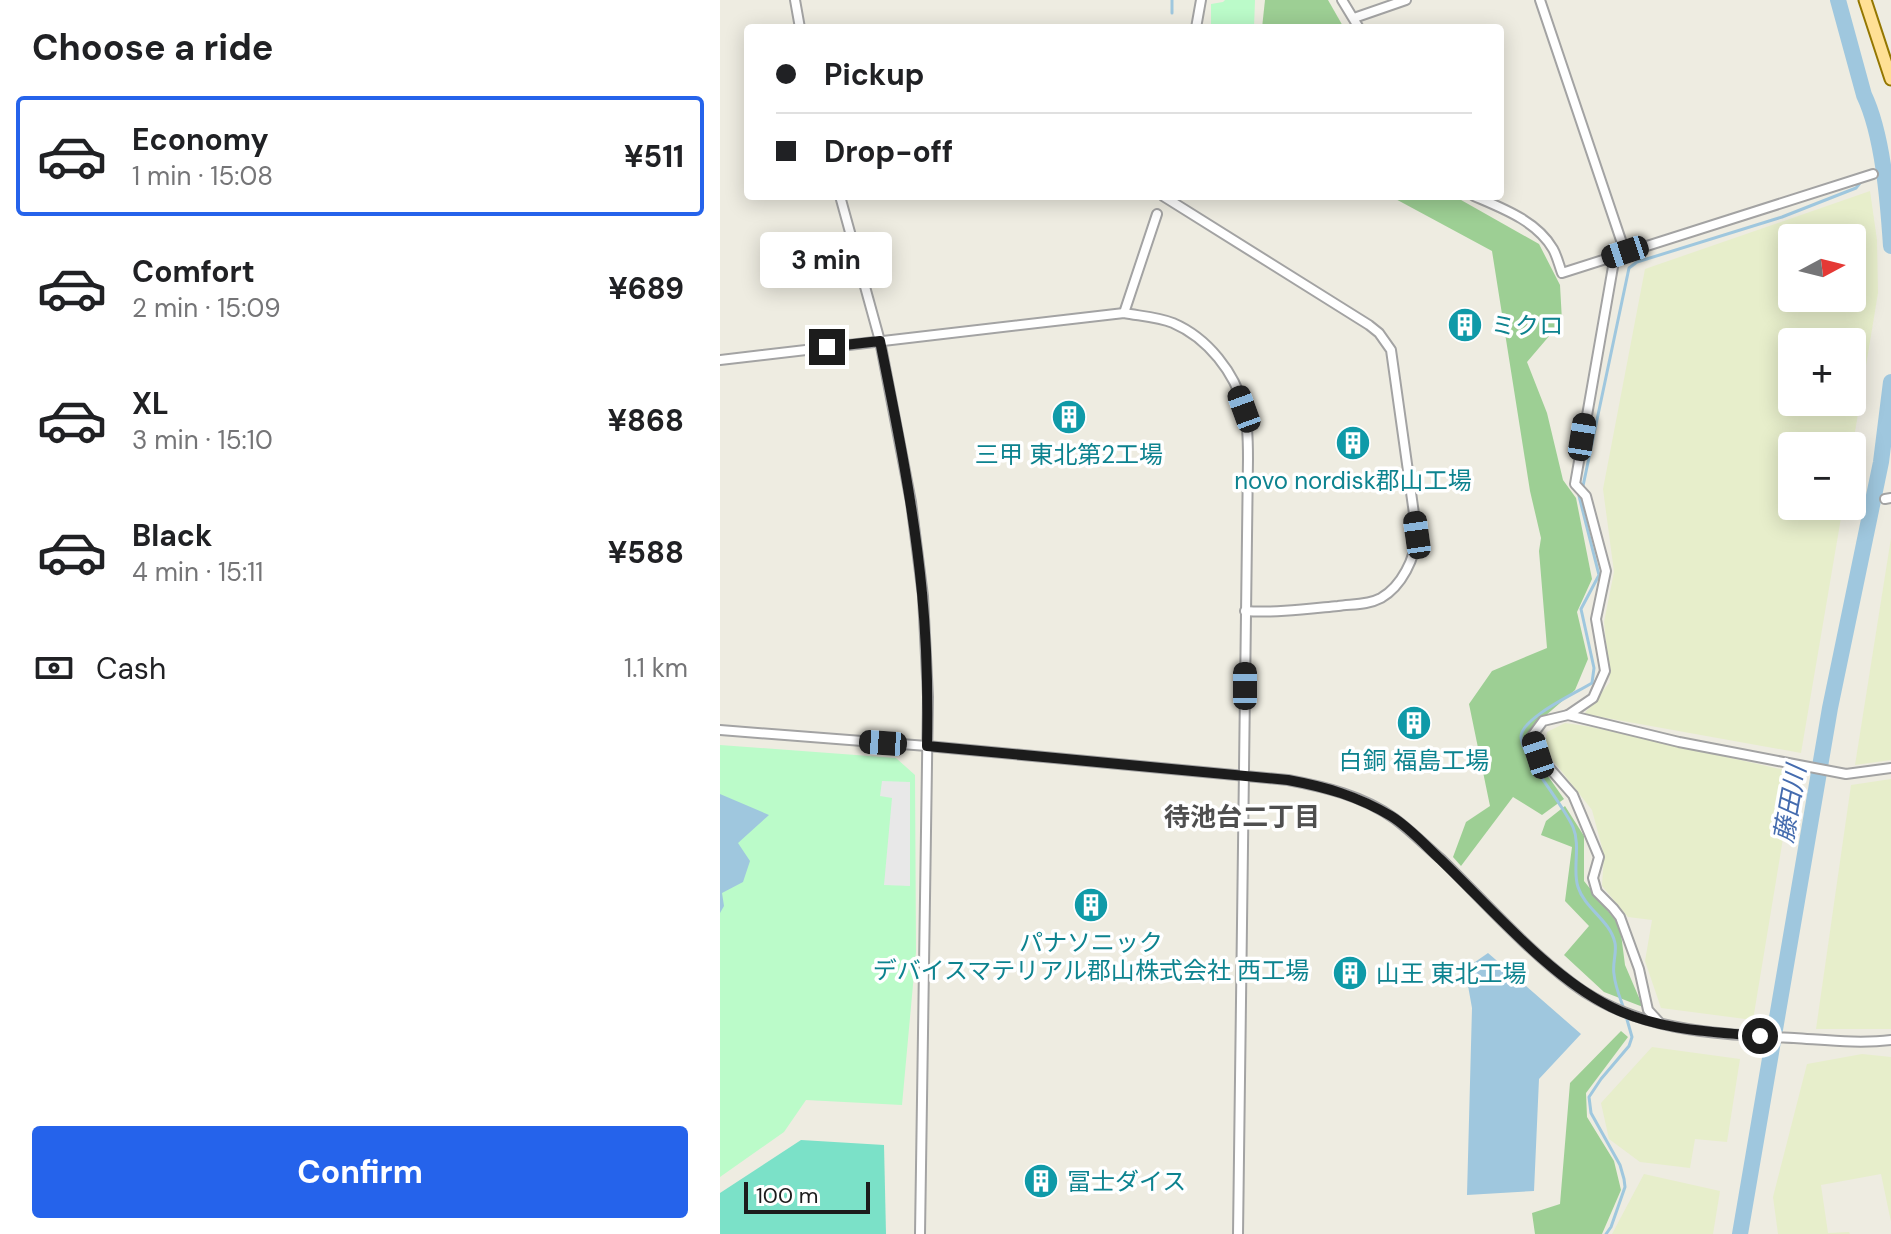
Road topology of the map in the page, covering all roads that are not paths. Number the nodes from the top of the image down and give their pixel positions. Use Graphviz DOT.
graph roads {
  1 [pos="795,0"];
  2 [pos="1201,0"];
  3 [pos="1342,0"];
  4 [pos="1406,0"];
  5 [pos="1540,0"];
  6 [pos="1865,0"];
  7 [pos="1354,18"];
  8 [pos="799,24"];
  9 [pos="1197,24"];
  10 [pos="1357,24"];
  11 [pos="1891,79"];
  12 [pos="1873,174"];
  13 [pos="841,200"];
  14 [pos="1169,200"];
  15 [pos="1483,200"];
  16 [pos="1157,214"];
  17 [pos="1625,252"];
  18 [pos="1124,313"];
  19 [pos="880,341"];
  20 [pos="720,360"];
  21 [pos="1245,611"];
  22 [pos="1568,715"];
  23 [pos="720,730"];
  24 [pos="927,746"];
  25 [pos="1891,768"];
  26 [pos="1244,777"];
  27 [pos="1659,1023"];
  28 [pos="1891,1040"];
  29 [pos="920,1234"];
  30 [pos="1238,1234"];
  1 -- 8 [label="street"];
  2 -- 9 [label="street"];
  3 -- 7 [label="street"];
  4 -- 7 [label="street"];
  5 -- 17 [label="street"];
  6 -- 11 [label="main road"];
  7 -- 10 [label="street"];
  12 -- 17 [label="street"];
  13 -- 19 [label="street"];
  14 -- 21 [label="street"];
  15 -- 17 [label="street"];
  16 -- 18 [label="street"];
  17 -- 22 [label="street"];
  18 -- 19 [label="street"];
  18 -- 21 [label="street"];
  19 -- 20 [label="street"];
  19 -- 24 [label="street"];
  21 -- 26 [label="street"];
  22 -- 25 [label="street"];
  22 -- 27 [label="street"];
  23 -- 24 [label="street"];
  24 -- 26 [label="street"];
  24 -- 29 [label="street"];
  26 -- 27 [label="street"];
  26 -- 30 [label="street"];
  27 -- 28 [label="street"];
}
